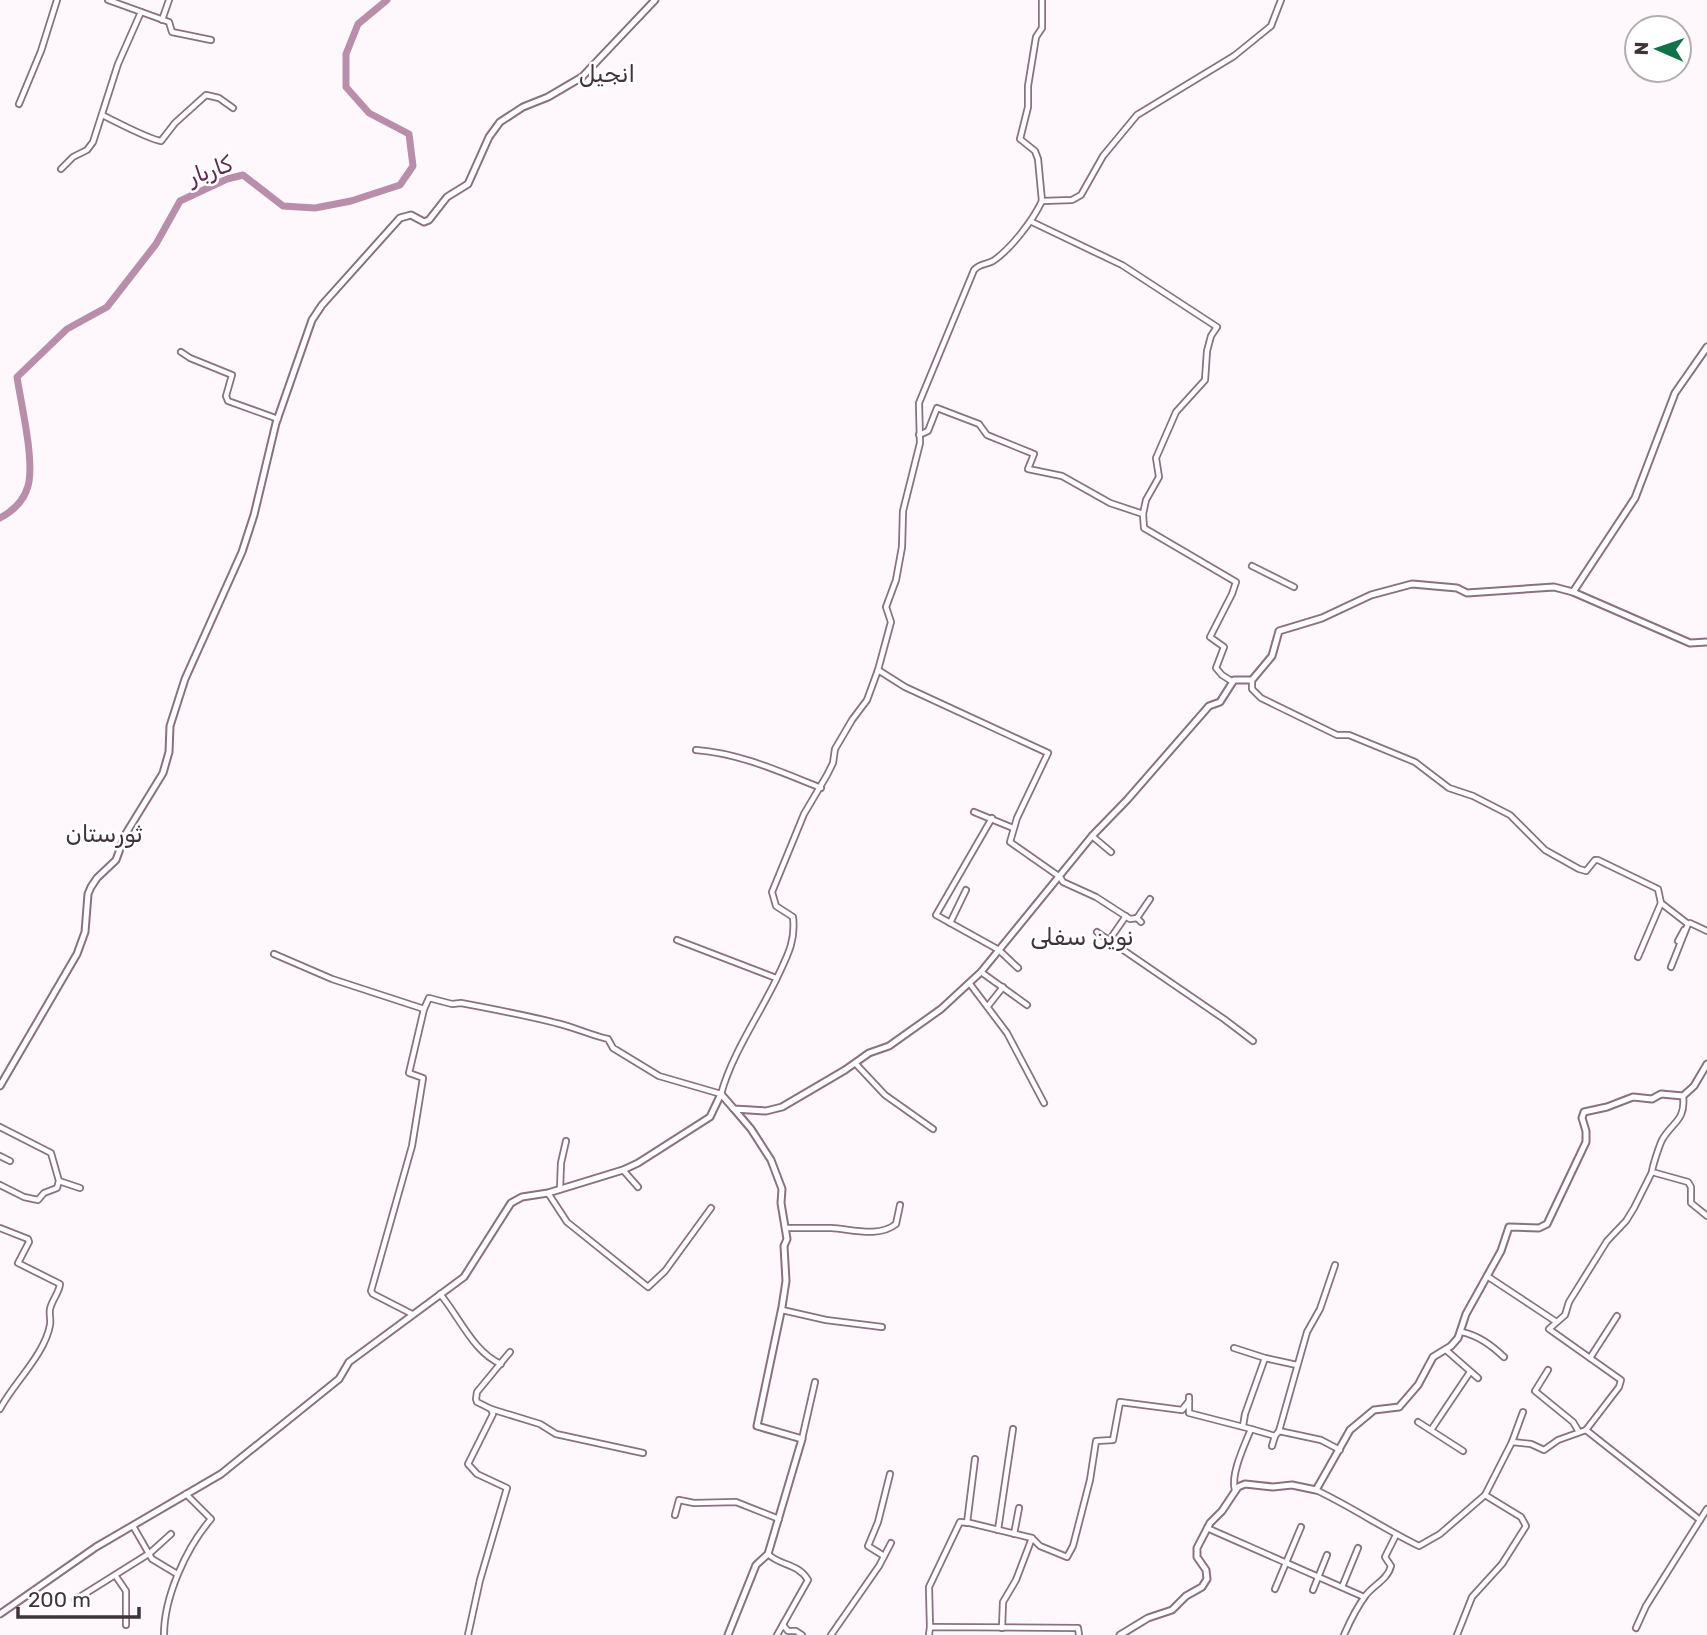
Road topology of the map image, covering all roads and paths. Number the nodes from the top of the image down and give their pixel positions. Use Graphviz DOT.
graph roads {
  1 [pos="57,0"];
  2 [pos="108,0"];
  3 [pos="169,0"];
  4 [pos="655,0"];
  5 [pos="1042,0"];
  6 [pos="1281,0"];
  7 [pos="141,12"];
  8 [pos="162,20"];
  9 [pos="211,40"];
  10 [pos="19,104"];
  11 [pos="233,108"];
  12 [pos="103,116"];
  13 [pos="61,169"];
  14 [pos="1042,201"];
  15 [pos="1032,222"];
  16 [pos="1707,347"];
  17 [pos="181,352"];
  18 [pos="278,419"];
  19 [pos="919,435"];
  20 [pos="1143,514"];
  21 [pos="1252,566"];
  22 [pos="1294,587"];
  23 [pos="1573,592"];
  24 [pos="1707,642"];
  25 [pos="878,670"];
  26 [pos="1252,680"];
  27 [pos="1233,682"];
  28 [pos="696,750"];
  29 [pos="821,788"];
  30 [pos="975,811"];
  31 [pos="992,818"];
  32 [pos="1013,828"];
  33 [pos="1092,836"];
  34 [pos="1111,852"];
  35 [pos="1060,877"];
  36 [pos="967,890"];
  37 [pos="1150,899"];
  38 [pos="1661,903"];
  39 [pos="1126,916"];
  40 [pos="950,923"];
  41 [pos="1688,924"];
  42 [pos="1707,931"];
  43 [pos="1097,932"];
  44 [pos="1110,939"];
  45 [pos="677,940"];
  46 [pos="1678,941"];
  47 [pos="999,950"];
  48 [pos="274,954"];
  49 [pos="1638,957"];
  50 [pos="1671,967"];
  51 [pos="1018,968"];
  52 [pos="981,972"];
  53 [pos="776,978"];
  54 [pos="970,984"];
  55 [pos="1003,987"];
  56 [pos="988,1006"];
  57 [pos="1027,1006"];
  58 [pos="424,1009"];
  59 [pos="1253,1041"];
  60 [pos="855,1063"];
  61 [pos="1707,1064"];
  62 [pos="0,1086"];
  63 [pos="721,1094"];
  64 [pos="1683,1096"];
  65 [pos="1044,1103"];
  66 [pos="734,1109"];
  67 [pos="0,1127"];
  68 [pos="933,1129"];
  69 [pos="566,1141"];
  70 [pos="0,1156"];
  71 [pos="9,1161"];
  72 [pos="623,1170"];
  73 [pos="1653,1171"];
  74 [pos="59,1181"];
  75 [pos="0,1185"];
  76 [pos="638,1187"];
  77 [pos="80,1188"];
  78 [pos="560,1189"];
  79 [pos="548,1193"];
  80 [pos="900,1205"];
  81 [pos="710,1208"];
  82 [pos="1707,1216"];
  83 [pos="0,1228"];
  84 [pos="785,1228"];
  85 [pos="1335,1265"];
  86 [pos="1487,1276"];
  87 [pos="440,1294"];
  88 [pos="782,1310"];
  89 [pos="412,1314"];
  90 [pos="1617,1316"];
  91 [pos="1555,1321"];
  92 [pos="882,1327"];
  93 [pos="1462,1332"];
  94 [pos="1234,1348"];
  95 [pos="1446,1350"];
  96 [pos="510,1352"];
  97 [pos="1504,1357"];
  98 [pos="1265,1358"];
  99 [pos="1590,1358"];
  100 [pos="501,1364"];
  101 [pos="1297,1365"];
  102 [pos="1548,1370"];
  103 [pos="1470,1372"];
  104 [pos="1478,1378"];
  105 [pos="815,1382"];
  106 [pos="2,1401"];
  107 [pos="0,1409"];
  108 [pos="491,1409"];
  109 [pos="1523,1412"];
  110 [pos="1418,1422"];
  111 [pos="1243,1426"];
  112 [pos="1013,1429"];
  113 [pos="1251,1429"];
  114 [pos="1279,1430"];
  115 [pos="1431,1430"];
  116 [pos="1586,1430"];
  117 [pos="1579,1432"];
  118 [pos="1275,1436"];
  119 [pos="802,1439"];
  120 [pos="1512,1442"];
  121 [pos="1272,1446"];
  122 [pos="1340,1450"];
  123 [pos="1463,1451"];
  124 [pos="643,1453"];
  125 [pos="975,1459"];
  126 [pos="890,1474"];
  127 [pos="1236,1490"];
  128 [pos="1316,1490"];
  129 [pos="186,1494"];
  130 [pos="1485,1495"];
  131 [pos="1019,1508"];
  132 [pos="1707,1509"];
  133 [pos="675,1515"];
  134 [pos="780,1519"];
  135 [pos="1700,1520"];
  136 [pos="967,1523"];
  137 [pos="133,1526"];
  138 [pos="1301,1527"];
  139 [pos="1207,1528"];
  140 [pos="998,1530"];
  141 [pos="171,1534"];
  142 [pos="1014,1534"];
  143 [pos="1396,1535"];
  144 [pos="1032,1538"];
  145 [pos="891,1543"];
  146 [pos="1358,1548"];
  147 [pos="150,1553"];
  148 [pos="768,1554"];
  149 [pos="1327,1555"];
  150 [pos="884,1556"];
  151 [pos="1286,1562"];
  152 [pos="177,1574"];
  153 [pos="115,1575"];
  154 [pos="1318,1577"];
  155 [pos="1342,1587"];
  156 [pos="1275,1589"];
  157 [pos="1313,1590"];
  158 [pos="1364,1597"];
  159 [pos="75,1600"];
  160 [pos="0,1614"];
  161 [pos="126,1625"];
  162 [pos="783,1625"];
  163 [pos="930,1628"];
  164 [pos="1002,1628"];
  165 [pos="1636,1628"];
  166 [pos="164,1635"];
  167 [pos="468,1635"];
  168 [pos="728,1635"];
  169 [pos="777,1635"];
  170 [pos="802,1635"];
  171 [pos="831,1635"];
  172 [pos="929,1635"];
  173 [pos="1079,1635"];
  174 [pos="1120,1635"];
  175 [pos="1344,1635"];
  176 [pos="1457,1635"];
  1 -- 10 [label="street"];
  2 -- 7 [label="street"];
  3 -- 8 [label="street"];
  4 -- 18 [label="street"];
  5 -- 14 [label="street"];
  6 -- 14 [label="street"];
  7 -- 8 [label="street"];
  7 -- 12 [label="street"];
  8 -- 9 [label="street"];
  11 -- 12 [label="street"];
  12 -- 13 [label="street"];
  14 -- 15 [label="street"];
  15 -- 19 [label="street"];
  15 -- 20 [label="street"];
  16 -- 23 [label="street"];
  17 -- 18 [label="street"];
  18 -- 62 [label="street"];
  19 -- 20 [label="street"];
  19 -- 25 [label="street"];
  20 -- 27 [label="street"];
  21 -- 22 [label="street"];
  23 -- 24 [label="street"];
  23 -- 26 [label="street"];
  25 -- 29 [label="street"];
  25 -- 32 [label="street"];
  26 -- 27 [label="street"];
  26 -- 38 [label="street"];
  27 -- 33 [label="street"];
  28 -- 29 [label="street"];
  29 -- 53 [label="street"];
  30 -- 31 [label="street"];
  31 -- 32 [label="street"];
  31 -- 40 [label="street"];
  32 -- 35 [label="street"];
  33 -- 34 [label="street"];
  33 -- 35 [label="street"];
  35 -- 39 [label="street"];
  35 -- 47 [label="street"];
  36 -- 40 [label="street"];
  37 -- 39 [label="street"];
  38 -- 41 [label="street"];
  38 -- 49 [label="street"];
  39 -- 44 [label="street"];
  40 -- 47 [label="street"];
  41 -- 42 [label="street"];
  41 -- 46 [label="street"];
  41 -- 50 [label="street"];
  43 -- 44 [label="street"];
  44 -- 59 [label="street"];
  45 -- 53 [label="street"];
  47 -- 51 [label="street"];
  47 -- 52 [label="street"];
  48 -- 58 [label="street"];
  52 -- 54 [label="street"];
  52 -- 55 [label="street"];
  53 -- 63 [label="street"];
  54 -- 56 [label="street"];
  54 -- 60 [label="street"];
  55 -- 56 [label="street"];
  55 -- 57 [label="street"];
  56 -- 65 [label="street"];
  58 -- 63 [label="street"];
  58 -- 89 [label="street"];
  60 -- 66 [label="street"];
  60 -- 68 [label="street"];
  61 -- 64 [label="street"];
  63 -- 66 [label="street"];
  63 -- 72 [label="street"];
  64 -- 73 [label="street"];
  64 -- 86 [label="street"];
  66 -- 84 [label="street"];
  67 -- 74 [label="street"];
  69 -- 78 [label="street"];
  70 -- 71 [label="street"];
  72 -- 76 [label="street"];
  72 -- 78 [label="street"];
  73 -- 82 [label="street"];
  73 -- 91 [label="street"];
  74 -- 75 [label="street"];
  74 -- 77 [label="street"];
  78 -- 79 [label="street"];
  79 -- 81 [label="street"];
  79 -- 87 [label="street"];
  80 -- 84 [label="street"];
  83 -- 106 [label="street"];
  84 -- 88 [label="street"];
  85 -- 101 [label="street"];
  86 -- 91 [label="street"];
  86 -- 93 [label="street"];
  87 -- 89 [label="street"];
  87 -- 100 [label="street"];
  88 -- 92 [label="street"];
  88 -- 119 [label="street"];
  89 -- 129 [label="street"];
  90 -- 99 [label="street"];
  91 -- 99 [label="street"];
  93 -- 95 [label="street"];
  93 -- 97 [label="street"];
  94 -- 98 [label="street"];
  95 -- 103 [label="street"];
  95 -- 122 [label="street"];
  96 -- 100 [label="street"];
  98 -- 101 [label="street"];
  98 -- 111 [label="street"];
  99 -- 116 [label="street"];
  100 -- 108 [label="street"];
  101 -- 114 [label="street"];
  102 -- 117 [label="street"];
  103 -- 104 [label="street"];
  103 -- 115 [label="street"];
  105 -- 119 [label="street"];
  106 -- 107 [label="street"];
  108 -- 124 [label="street"];
  108 -- 167 [label="street"];
  109 -- 120 [label="street"];
  110 -- 115 [label="street"];
  111 -- 113 [label="street"];
  111 -- 144 [label="street"];
  112 -- 140 [label="street"];
  113 -- 118 [label="street"];
  113 -- 127 [label="street"];
  114 -- 118 [label="street"];
  114 -- 122 [label="street"];
  115 -- 123 [label="street"];
  116 -- 117 [label="street"];
  116 -- 135 [label="street"];
  117 -- 120 [label="street"];
  118 -- 121 [label="street"];
  119 -- 134 [label="street"];
  120 -- 130 [label="street"];
  122 -- 128 [label="street"];
  125 -- 136 [label="street"];
  126 -- 150 [label="street"];
  127 -- 128 [label="street"];
  127 -- 139 [label="street"];
  128 -- 143 [label="street"];
  129 -- 137 [label="street"];
  129 -- 152 [label="street"];
  130 -- 143 [label="street"];
  130 -- 176 [label="street"];
  131 -- 142 [label="street"];
  132 -- 135 [label="street"];
  133 -- 134 [label="street"];
  134 -- 148 [label="street"];
  135 -- 165 [label="street"];
  136 -- 140 [label="street"];
  136 -- 163 [label="street"];
  137 -- 147 [label="street"];
  137 -- 160 [label="street"];
  138 -- 151 [label="street"];
  139 -- 151 [label="street"];
  139 -- 174 [label="street"];
  140 -- 142 [label="street"];
  141 -- 147 [label="street"];
  142 -- 144 [label="street"];
  143 -- 158 [label="street"];
  144 -- 164 [label="street"];
  145 -- 150 [label="street"];
  146 -- 155 [label="street"];
  147 -- 152 [label="street"];
  147 -- 153 [label="street"];
  148 -- 162 [label="street"];
  148 -- 168 [label="street"];
  149 -- 154 [label="street"];
  150 -- 171 [label="street"];
  151 -- 154 [label="street"];
  151 -- 156 [label="street"];
  152 -- 166 [label="street"];
  153 -- 159 [label="street"];
  153 -- 161 [label="street"];
  154 -- 155 [label="street"];
  154 -- 157 [label="street"];
  155 -- 158 [label="street"];
  158 -- 175 [label="street"];
  162 -- 169 [label="street"];
  162 -- 170 [label="street"];
  163 -- 164 [label="street"];
  163 -- 172 [label="street"];
  164 -- 173 [label="street"];
}
